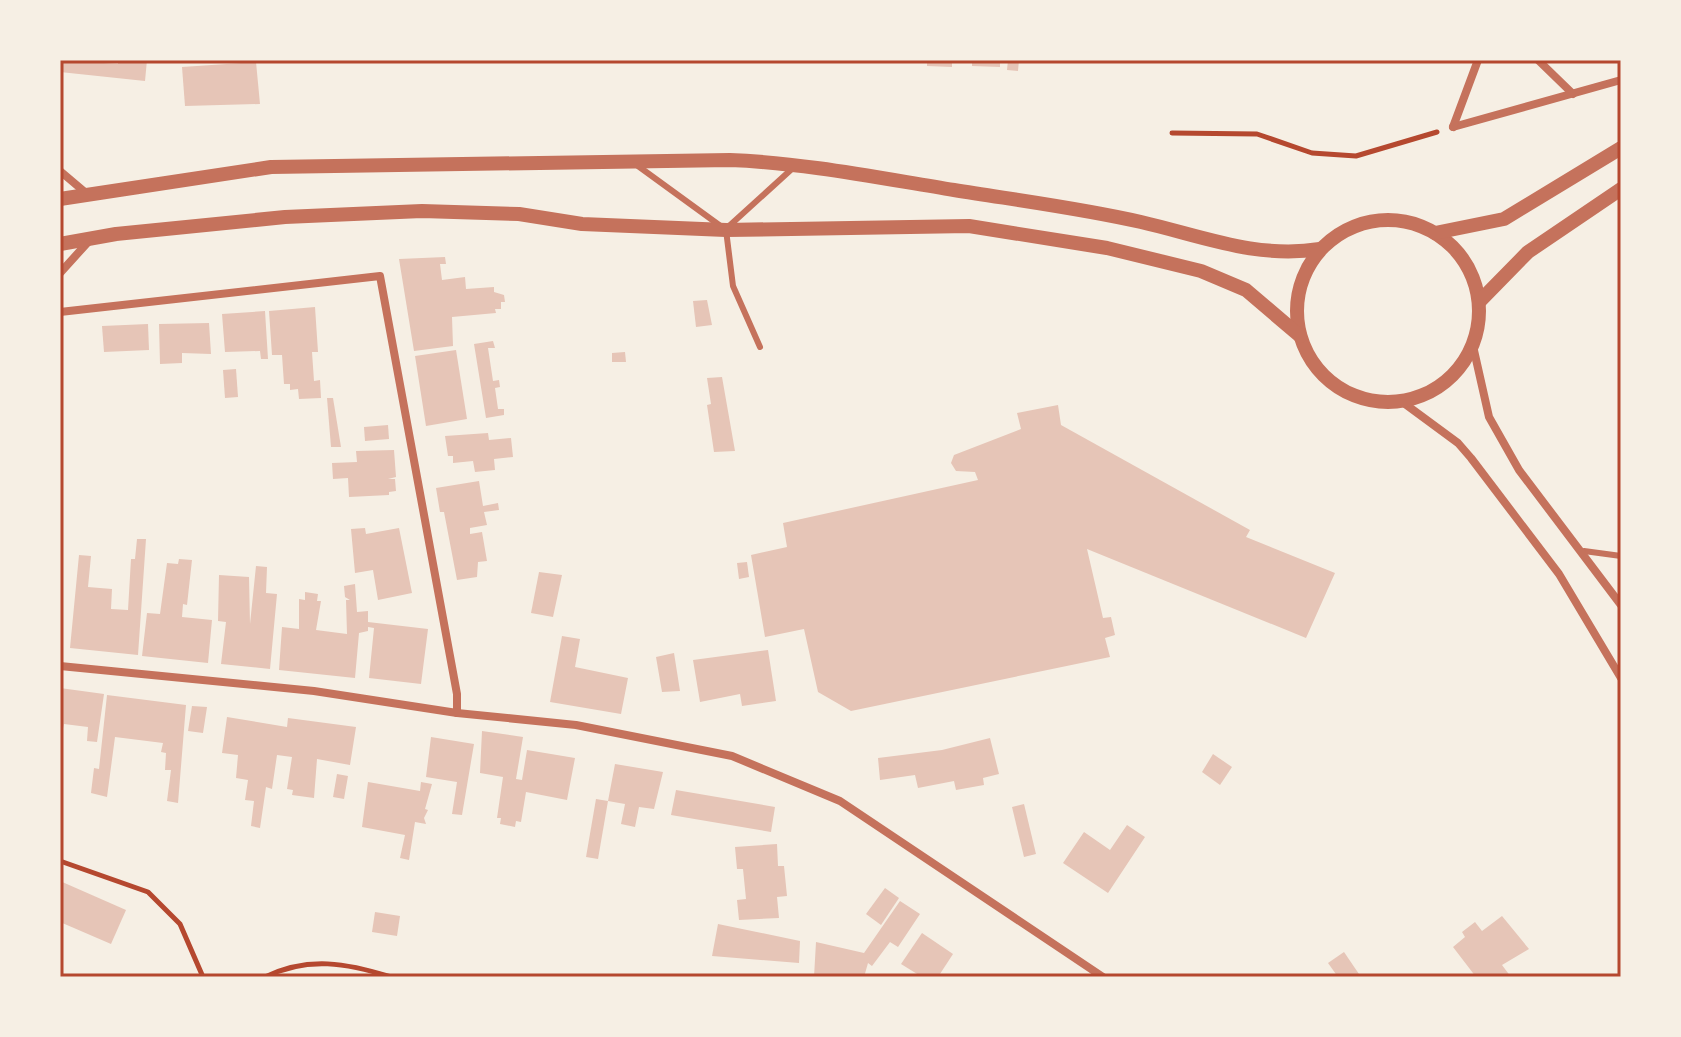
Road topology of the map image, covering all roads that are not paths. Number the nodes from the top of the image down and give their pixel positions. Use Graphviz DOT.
graph roads {
  1 [pos="1478,60"];
  2 [pos="1538,60"];
  3 [pos="1621,80"];
  4 [pos="1573,94"];
  5 [pos="1621,148"];
  6 [pos="629,159"];
  7 [pos="798,163"];
  8 [pos="60,171"];
  9 [pos="1621,189"];
  10 [pos="86,193"];
  11 [pos="60,199"];
  12 [pos="726,230"];
  13 [pos="1435,233"];
  14 [pos="90,239"];
  15 [pos="60,244"];
  16 [pos="1320,249"];
  17 [pos="60,273"];
  18 [pos="1479,302"];
  19 [pos="60,312"];
  20 [pos="1300,336"];
  21 [pos="1473,346"];
  22 [pos="760,347"];
  23 [pos="1401,401"];
  24 [pos="1584,551"];
  25 [pos="1621,556"];
  26 [pos="1621,605"];
  27 [pos="60,666"];
  28 [pos="1621,678"];
  29 [pos="457,713"];
  30 [pos="1103,977"];
  1 -- 4 [label="street"];
  2 -- 4 [label="street"];
  3 -- 4 [label="street"];
  5 -- 13 [label="street"];
  6 -- 7 [label="street"];
  6 -- 10 [label="street"];
  6 -- 12 [label="lane"];
  7 -- 12 [label="lane"];
  7 -- 16 [label="street"];
  8 -- 10 [label="street"];
  9 -- 18 [label="street"];
  10 -- 11 [label="street"];
  12 -- 14 [label="street"];
  12 -- 20 [label="street"];
  12 -- 22 [label="lane"];
  13 -- 16 [label="street"];
  13 -- 18 [label="street"];
  14 -- 15 [label="street"];
  14 -- 17 [label="street"];
  16 -- 20 [label="street"];
  18 -- 21 [label="street"];
  19 -- 29 [label="street"];
  20 -- 23 [label="street"];
  21 -- 23 [label="street"];
  21 -- 24 [label="street"];
  23 -- 28 [label="street"];
  24 -- 25 [label="lane"];
  24 -- 26 [label="street"];
  27 -- 29 [label="street"];
  29 -- 30 [label="street"];
}
